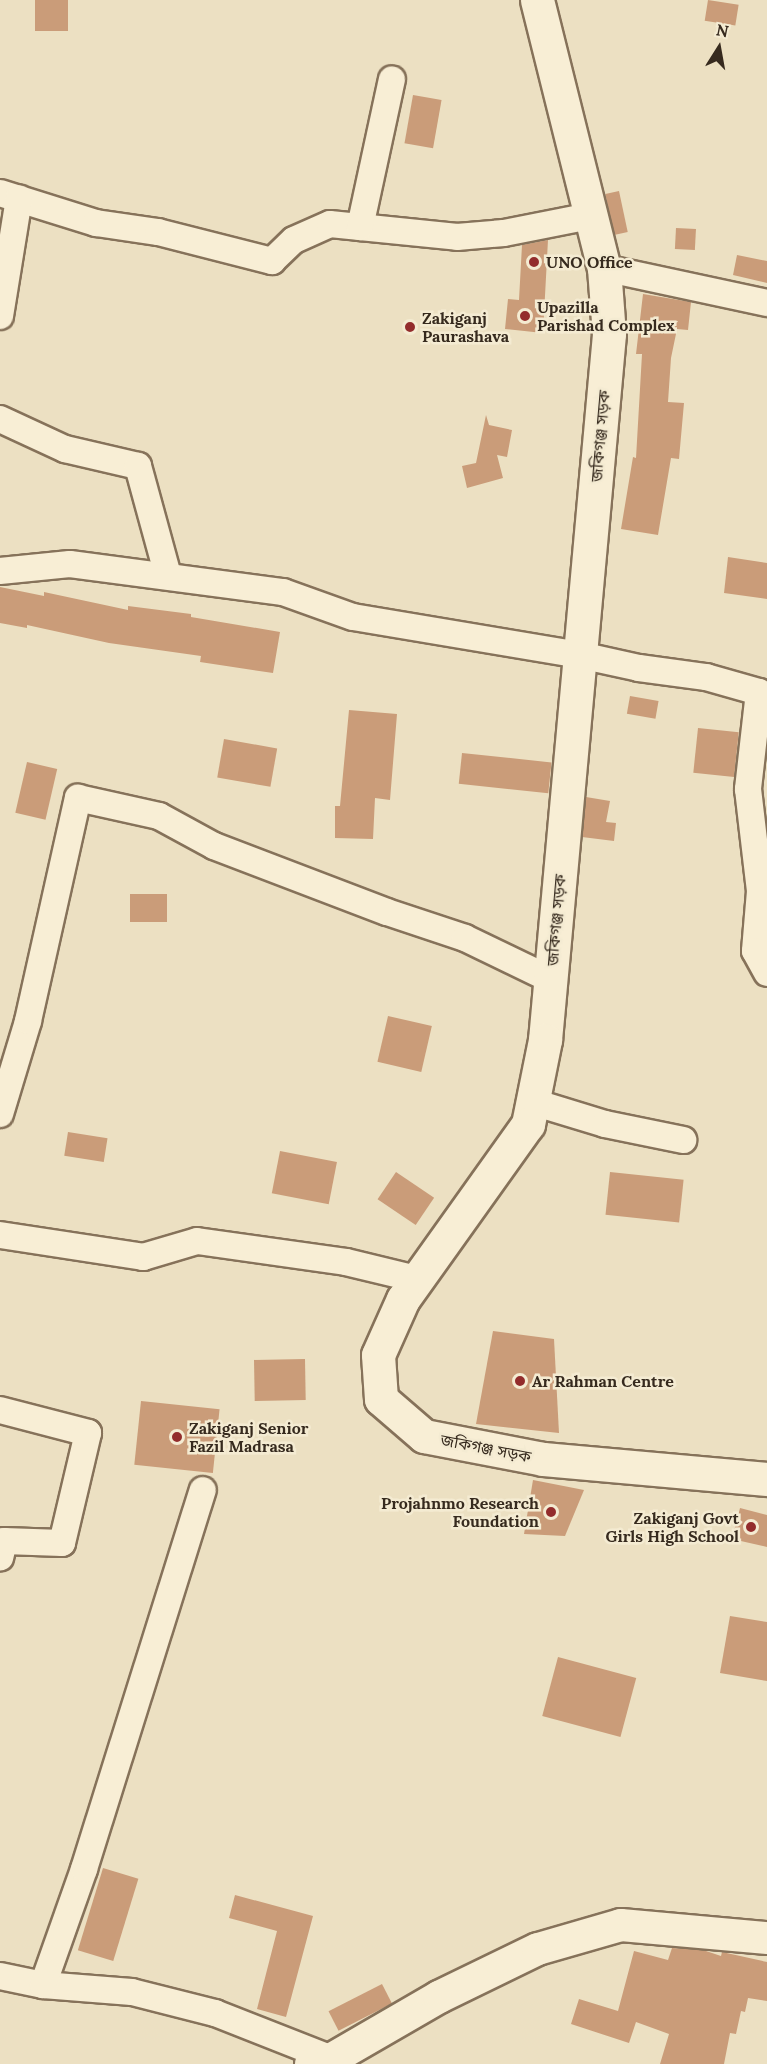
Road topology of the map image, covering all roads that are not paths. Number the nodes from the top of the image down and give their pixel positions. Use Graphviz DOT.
graph roads {
  1 [pos="537,0"];
  2 [pos="392,79"];
  3 [pos="9,196"];
  4 [pos="591,216"];
  5 [pos="360,226"];
  6 [pos="604,268"];
  7 [pos="767,303"];
  8 [pos="0,316"];
  9 [pos="0,419"];
  10 [pos="0,571"];
  11 [pos="168,576"];
  12 [pos="580,655"];
  13 [pos="767,973"];
  14 [pos="550,980"];
  15 [pos="533,1102"];
  16 [pos="0,1114"];
  17 [pos="682,1140"];
  18 [pos="0,1235"];
  19 [pos="417,1279"];
  20 [pos="0,1410"];
  21 [pos="767,1479"];
  22 [pos="202,1490"];
  23 [pos="0,1558"];
  24 [pos="767,1937"];
  25 [pos="0,1976"];
  26 [pos="43,1985"];
  27 [pos="322,2061"];
  1 -- 4 [label="main road, জকিগঞ্জ সড়ক"];
  2 -- 5 [label="street"];
  3 -- 5 [label="street"];
  3 -- 8 [label="street"];
  4 -- 5 [label="street"];
  4 -- 6 [label="main road, জকিগঞ্জ সড়ক"];
  6 -- 7 [label="street"];
  6 -- 12 [label="main road, জকিগঞ্জ সড়ক"];
  9 -- 11 [label="street"];
  10 -- 11 [label="street"];
  11 -- 12 [label="street"];
  12 -- 13 [label="street"];
  12 -- 14 [label="main road, জকিগঞ্জ সড়ক"];
  14 -- 15 [label="main road, জকিগঞ্জ সড়ক"];
  14 -- 16 [label="street"];
  15 -- 17 [label="street"];
  15 -- 19 [label="main road, জকিগঞ্জ সড়ক"];
  18 -- 19 [label="street"];
  19 -- 21 [label="main road, জকিগঞ্জ সড়ক"];
  20 -- 23 [label="street"];
  22 -- 26 [label="street"];
  24 -- 27 [label="street"];
  25 -- 26 [label="street"];
  26 -- 27 [label="street"];
}
